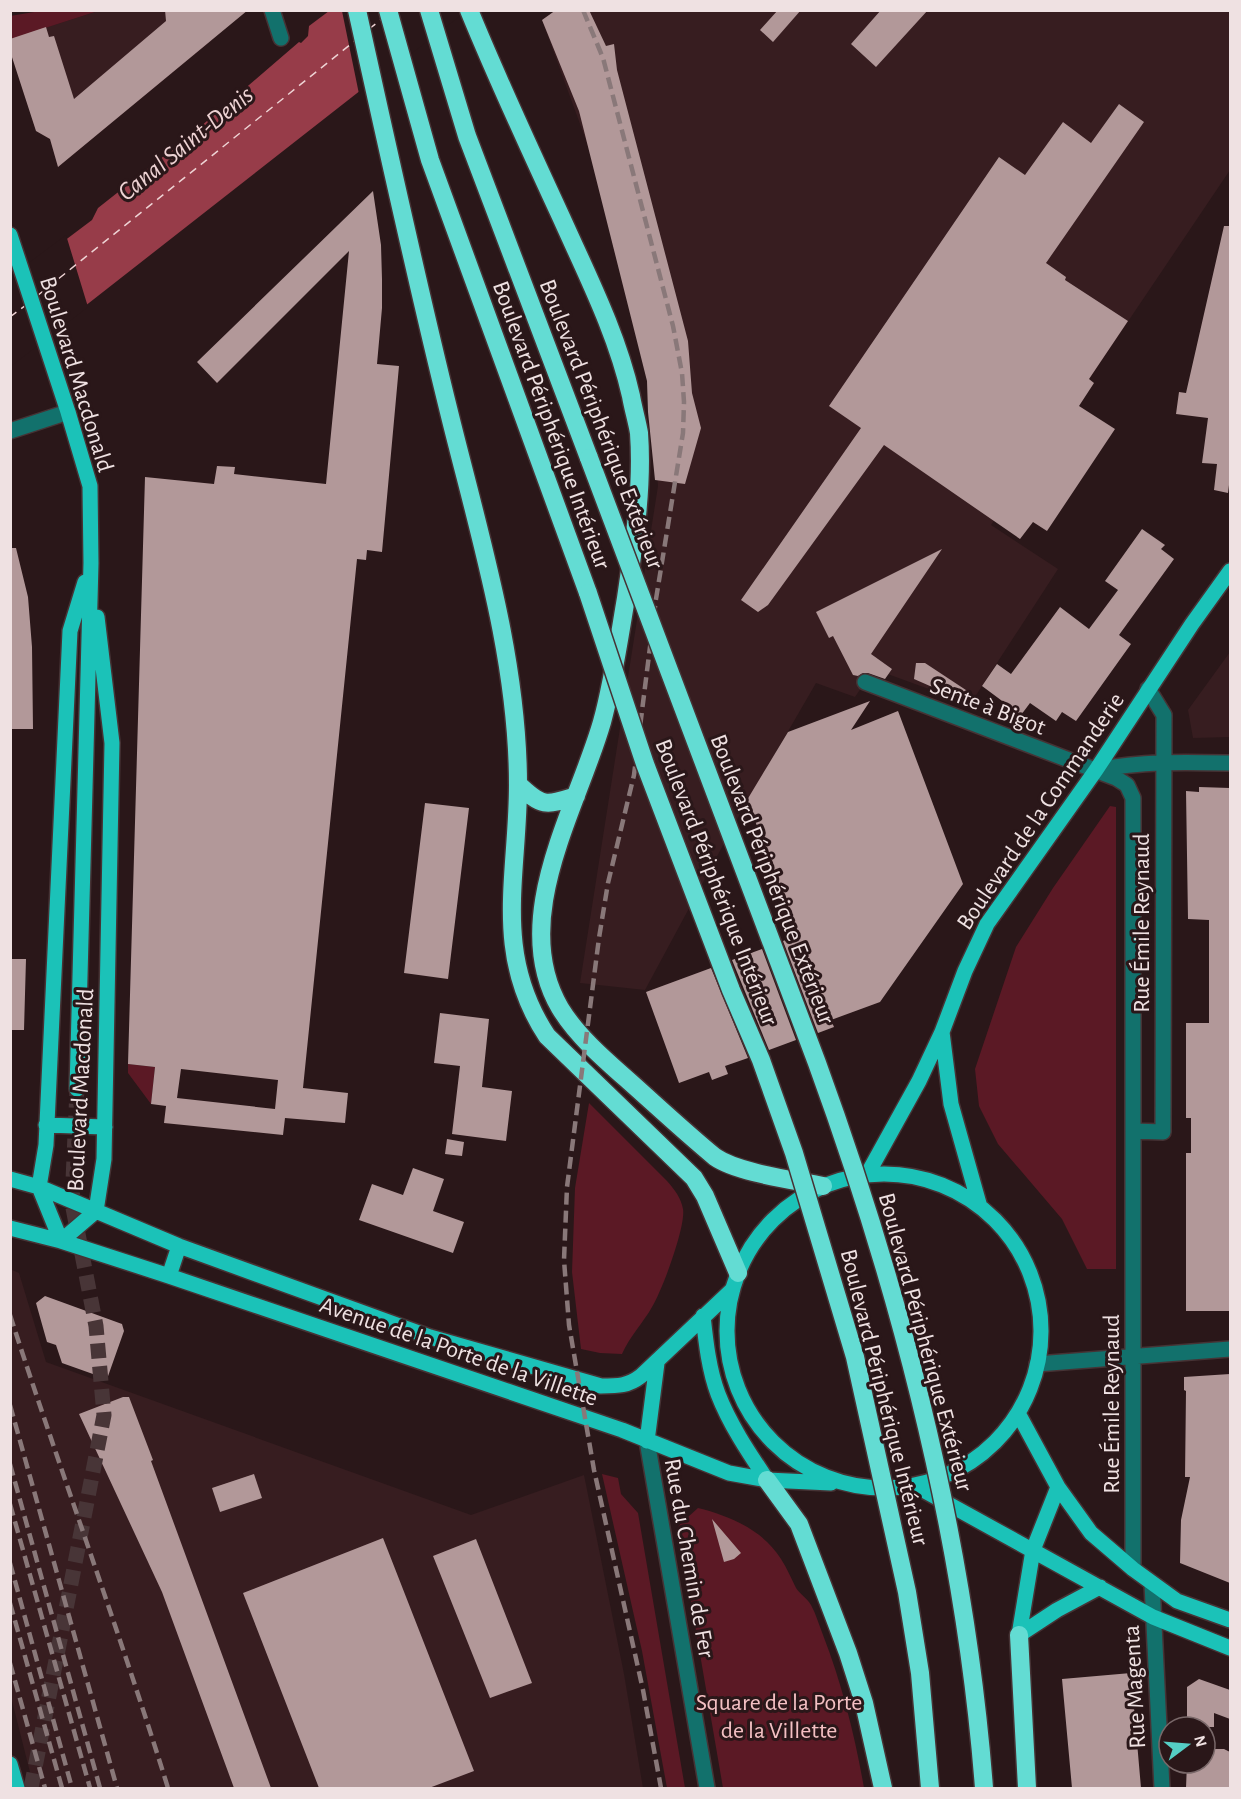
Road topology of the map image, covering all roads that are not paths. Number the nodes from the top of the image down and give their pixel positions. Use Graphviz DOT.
graph roads {
  1 [pos="272,10"];
  2 [pos="357,10"];
  3 [pos="388,10"];
  4 [pos="429,10"];
  5 [pos="469,10"];
  6 [pos="281,38"];
  7 [pos="11,239"];
  8 [pos="68,412"];
  9 [pos="10,431"];
  10 [pos="91,563"];
  11 [pos="1230,571"];
  12 [pos="865,682"];
  13 [pos="1148,689"];
  14 [pos="1164,761"];
  15 [pos="1230,763"];
  16 [pos="1096,770"];
  17 [pos="518,784"];
  18 [pos="576,796"];
  19 [pos="942,1032"];
  20 [pos="77,1089"];
  21 [pos="46,1125"];
  22 [pos="105,1127"];
  23 [pos="1133,1131"];
  24 [pos="867,1175"];
  25 [pos="10,1179"];
  26 [pos="823,1186"];
  27 [pos="39,1187"];
  28 [pos="980,1206"];
  29 [pos="96,1211"];
  30 [pos="10,1228"];
  31 [pos="61,1241"];
  32 [pos="179,1246"];
  33 [pos="169,1276"];
  34 [pos="735,1281"];
  35 [pos="703,1316"];
  36 [pos="1230,1349"];
  37 [pos="1134,1357"];
  38 [pos="657,1363"];
  39 [pos="1037,1364"];
  40 [pos="1018,1413"];
  41 [pos="647,1441"];
  42 [pos="767,1480"];
  43 [pos="846,1483"];
  44 [pos="914,1485"];
  45 [pos="1058,1487"];
  46 [pos="1033,1550"];
  47 [pos="1133,1569"];
  48 [pos="1152,1584"];
  49 [pos="1100,1587"];
  50 [pos="1153,1617"];
  51 [pos="1230,1620"];
  52 [pos="1019,1635"];
  53 [pos="1230,1648"];
  54 [pos="10,1764"];
  55 [pos="17,1788"];
  56 [pos="707,1788"];
  57 [pos="883,1788"];
  58 [pos="930,1788"];
  59 [pos="984,1788"];
  60 [pos="1027,1788"];
  61 [pos="1162,1788"];
  1 -- 6 [label="street"];
  2 -- 17 [label="highway"];
  3 -- 58 [label="highway, Boulevard Périphérique Intérieur, bridge"];
  4 -- 59 [label="highway, Boulevard Périphérique Extérieur, bridge"];
  5 -- 18 [label="highway"];
  7 -- 8 [label="main road, Boulevard Macdonald"];
  8 -- 9 [label="street"];
  8 -- 10 [label="main road, Boulevard Macdonald"];
  10 -- 20 [label="main road, Boulevard Macdonald"];
  10 -- 21 [label="main road, Boulevard Macdonald"];
  10 -- 22 [label="main road, Boulevard Macdonald"];
  11 -- 13 [label="main road, Boulevard de la Commanderie"];
  12 -- 16 [label="street, Sente à Bigot"];
  13 -- 14 [label="street, Rue Émile Reynaud"];
  13 -- 16 [label="main road, Boulevard de la Commanderie"];
  14 -- 15 [label="street"];
  14 -- 16 [label="street"];
  14 -- 23 [label="street, Rue Émile Reynaud"];
  16 -- 19 [label="main road, Boulevard de la Commanderie"];
  16 -- 23 [label="street, Rue Émile Reynaud"];
  17 -- 18 [label="highway"];
  17 -- 34 [label="highway"];
  18 -- 26 [label="highway"];
  19 -- 24 [label="main road, Boulevard de la Commanderie"];
  19 -- 28 [label="main road, Boulevard de la Commanderie"];
  21 -- 22 [label="main road"];
  21 -- 27 [label="main road, Boulevard Macdonald"];
  22 -- 29 [label="main road, Boulevard Macdonald"];
  23 -- 37 [label="street, Rue Émile Reynaud"];
  24 -- 26 [label="main road"];
  24 -- 28 [label="main road"];
  25 -- 27 [label="main road, Avenue de la Porte de la Villette"];
  26 -- 34 [label="main road"];
  27 -- 29 [label="main road, Avenue de la Porte de la Villette"];
  27 -- 31 [label="main road, Boulevard Macdonald"];
  28 -- 39 [label="main road"];
  29 -- 31 [label="main road, Boulevard Macdonald"];
  29 -- 32 [label="main road, Avenue de la Porte de la Villette"];
  30 -- 31 [label="main road, Avenue de la Porte de la Villette"];
  31 -- 33 [label="main road, Avenue de la Porte de la Villette"];
  32 -- 33 [label="main road"];
  32 -- 38 [label="main road, Avenue de la Porte de la Villette"];
  33 -- 41 [label="main road, Avenue de la Porte de la Villette"];
  34 -- 35 [label="main road, Avenue de la Porte de la Villette"];
  34 -- 43 [label="main road"];
  35 -- 38 [label="main road, Avenue de la Porte de la Villette"];
  35 -- 42 [label="main road"];
  36 -- 37 [label="street"];
  37 -- 39 [label="street"];
  37 -- 47 [label="street, Rue Émile Reynaud"];
  38 -- 41 [label="main road"];
  39 -- 40 [label="main road"];
  40 -- 44 [label="main road"];
  40 -- 45 [label="main road"];
  41 -- 42 [label="main road, Avenue de la Porte de la Villette"];
  41 -- 56 [label="street, Rue du Chemin de Fer"];
  42 -- 43 [label="main road, Avenue de la Porte de la Villette"];
  42 -- 57 [label="highway"];
  43 -- 44 [label="main road"];
  44 -- 46 [label="main road"];
  45 -- 46 [label="main road"];
  45 -- 47 [label="main road"];
  46 -- 49 [label="main road"];
  46 -- 52 [label="main road"];
  47 -- 48 [label="main road"];
  48 -- 50 [label="street, Rue Magenta"];
  48 -- 51 [label="main road"];
  49 -- 50 [label="main road"];
  49 -- 52 [label="main road"];
  50 -- 53 [label="main road"];
  50 -- 61 [label="street, Rue Magenta"];
  52 -- 60 [label="highway"];
  54 -- 55 [label="main road"];
}
